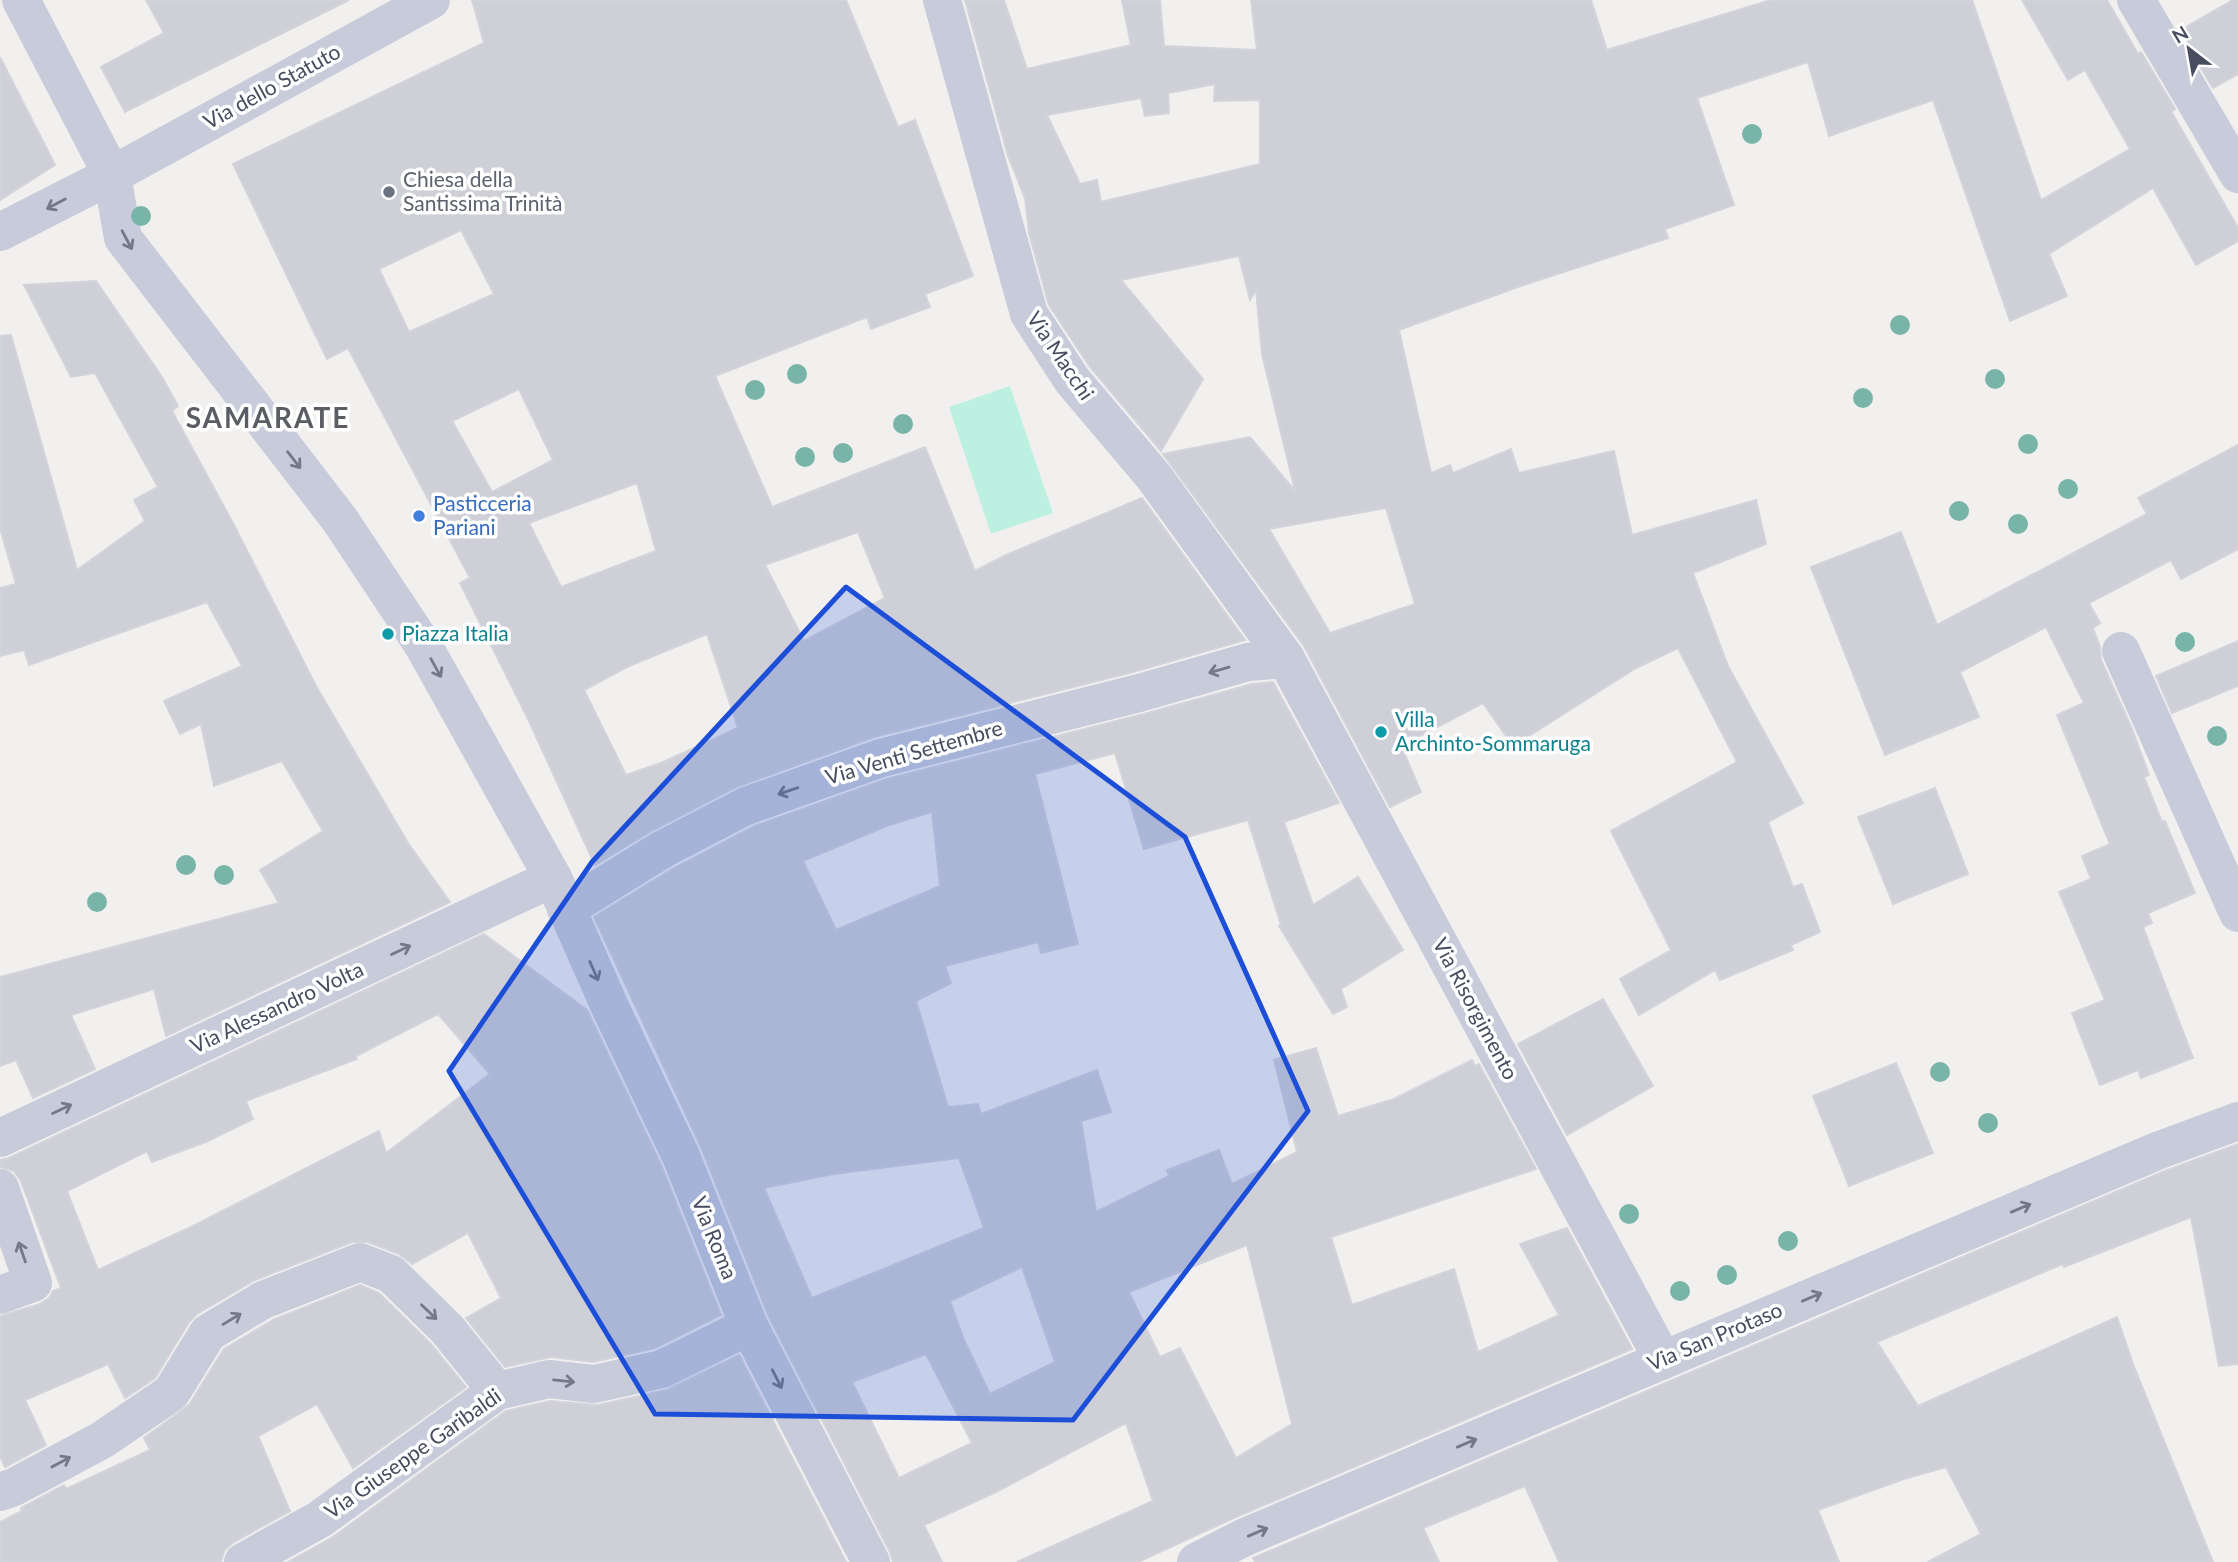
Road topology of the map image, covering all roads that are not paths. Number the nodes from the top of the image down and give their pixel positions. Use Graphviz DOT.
graph roads {
  1 [pos="21,0"];
  2 [pos="432,0"];
  3 [pos="942,0"];
  4 [pos="2136,0"];
  5 [pos="2238,174"];
  6 [pos="112,175"];
  7 [pos="0,232"];
  8 [pos="2121,651"];
  9 [pos="1286,659"];
  10 [pos="560,893"];
  11 [pos="2238,913"];
  12 [pos="2238,1121"];
  13 [pos="0,1138"];
  14 [pos="0,1188"];
  15 [pos="0,1295"];
  16 [pos="750,1326"];
  17 [pos="1663,1360"];
  18 [pos="497,1391"];
  19 [pos="0,1492"];
  20 [pos="243,1562"];
  21 [pos="871,1562"];
  22 [pos="1196,1562"];
  1 -- 6 [label="street"];
  2 -- 6 [label="street, Via dello Statuto"];
  3 -- 9 [label="street, Via Macchi"];
  4 -- 5 [label="street"];
  6 -- 7 [label="street, Via dello Statuto, one-way"];
  6 -- 10 [label="street, one-way"];
  8 -- 11 [label="street"];
  9 -- 10 [label="street, Via Venti Settembre, one-way"];
  9 -- 17 [label="street, Via Risorgimento"];
  13 -- 10 [label="street, Via Alessandro Volta, one-way"];
  10 -- 16 [label="street, Via Roma, one-way"];
  17 -- 12 [label="street, Via San Protaso, one-way"];
  15 -- 14 [label="street, one-way"];
  18 -- 16 [label="street, Via Giuseppe Garibaldi, one-way"];
  16 -- 21 [label="street, Via Roma, one-way"];
  22 -- 17 [label="street, Via San Protaso, one-way"];
  19 -- 18 [label="street, one-way"];
  18 -- 20 [label="street, Via Giuseppe Garibaldi"];
}
